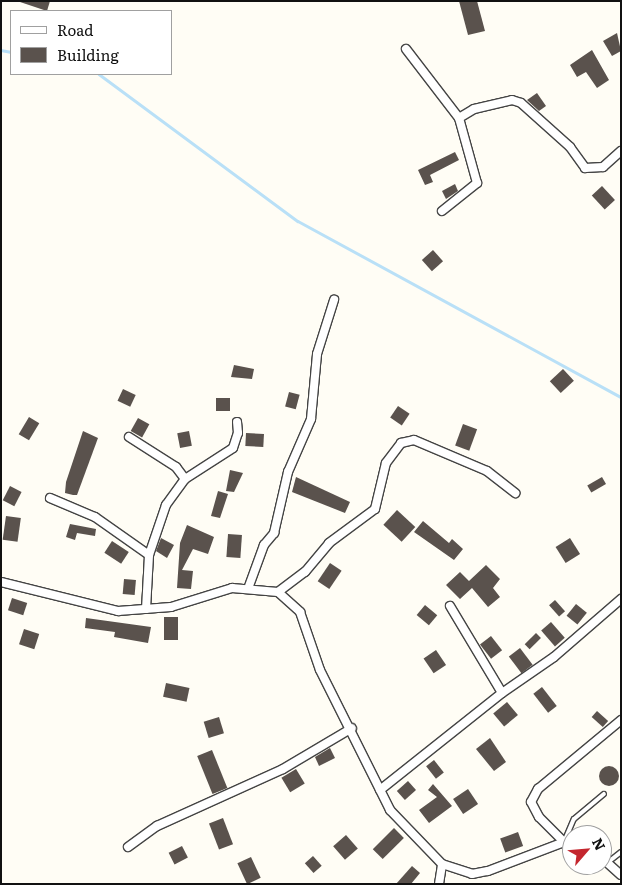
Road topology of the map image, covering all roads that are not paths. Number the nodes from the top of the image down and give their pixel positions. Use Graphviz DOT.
graph roads {
  1 [pos="406,49"];
  2 [pos="459,118"];
  3 [pos="621,150"];
  4 [pos="442,211"];
  5 [pos="334,300"];
  6 [pos="237,422"];
  7 [pos="129,437"];
  8 [pos="185,479"];
  9 [pos="515,493"];
  10 [pos="50,498"];
  11 [pos="149,556"];
  12 [pos="1,582"];
  13 [pos="248,586"];
  14 [pos="278,592"];
  15 [pos="621,598"];
  16 [pos="450,606"];
  17 [pos="146,609"];
  18 [pos="502,693"];
  19 [pos="621,720"];
  20 [pos="352,728"];
  21 [pos="380,790"];
  22 [pos="604,794"];
  23 [pos="571,825"];
  24 [pos="562,840"];
  25 [pos="562,843"];
  26 [pos="128,847"];
  27 [pos="442,864"];
  28 [pos="439,884"];
  1 -- 2 [label="street"];
  2 -- 3 [label="street"];
  2 -- 4 [label="street"];
  5 -- 13 [label="street"];
  6 -- 8 [label="street"];
  7 -- 8 [label="street"];
  8 -- 11 [label="street"];
  9 -- 14 [label="street"];
  10 -- 11 [label="street"];
  11 -- 17 [label="street"];
  12 -- 17 [label="street"];
  13 -- 14 [label="street"];
  13 -- 17 [label="street"];
  14 -- 20 [label="street"];
  15 -- 18 [label="street"];
  16 -- 18 [label="street"];
  18 -- 21 [label="street"];
  19 -- 24 [label="street"];
  20 -- 21 [label="street"];
  20 -- 26 [label="street"];
  21 -- 27 [label="street"];
  22 -- 23 [label="lane"];
  25 -- 27 [label="street"];
  27 -- 28 [label="street"];
}
